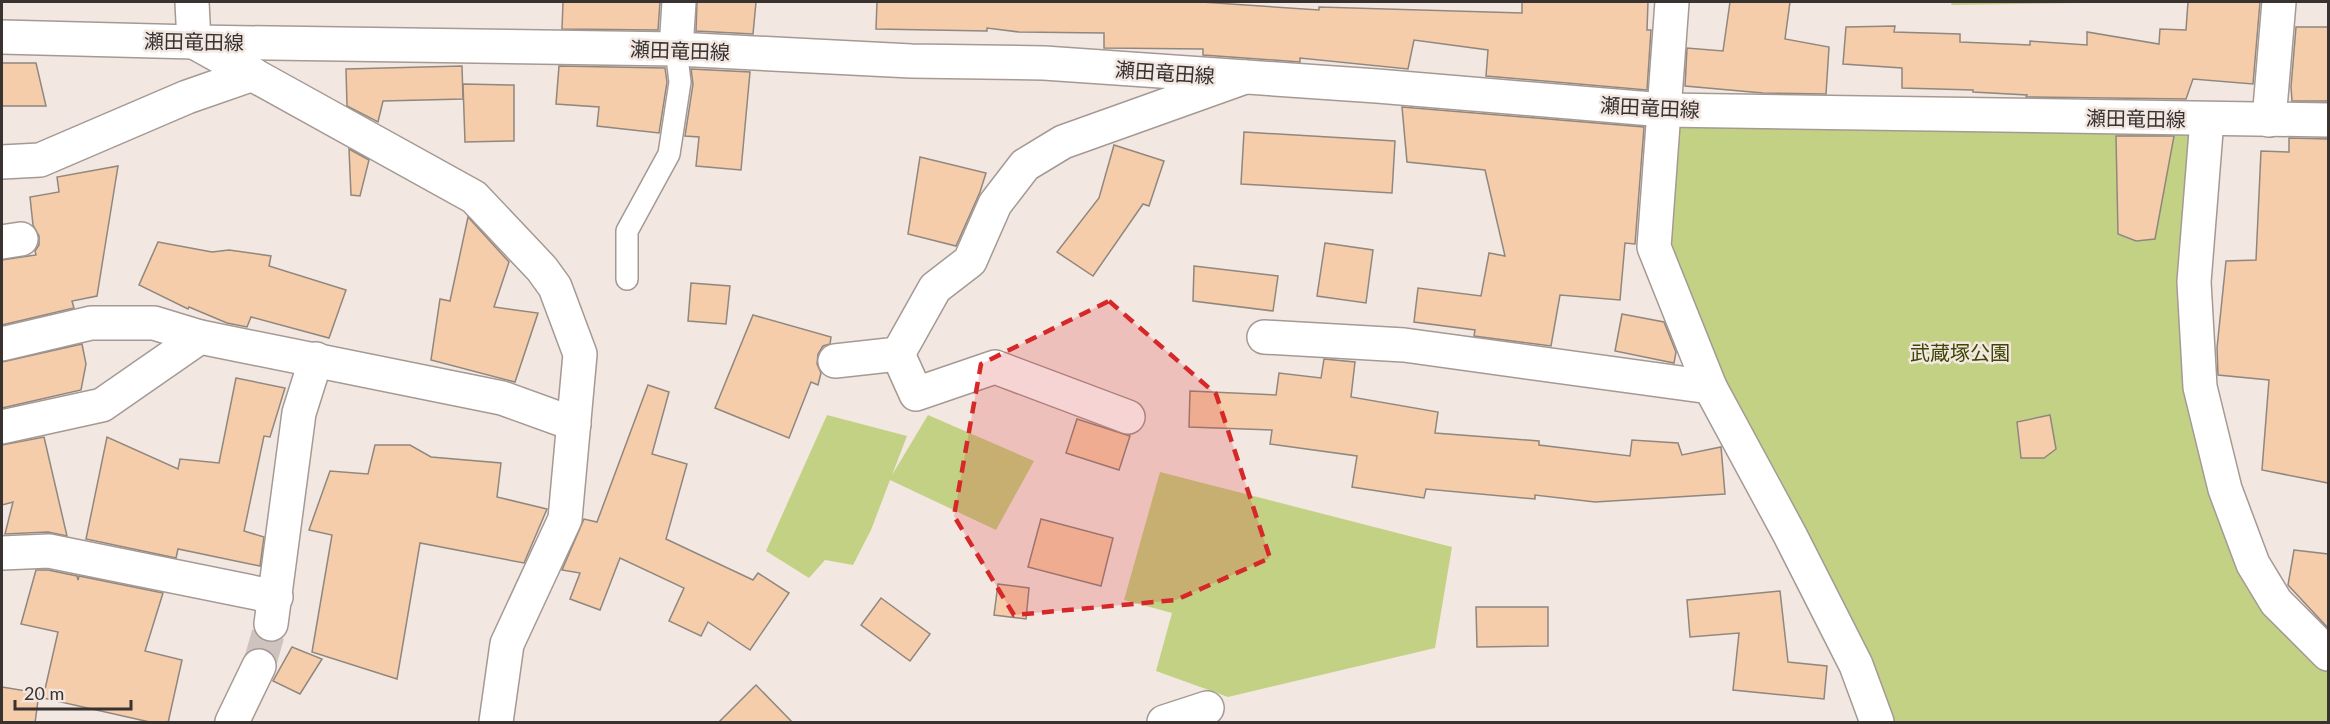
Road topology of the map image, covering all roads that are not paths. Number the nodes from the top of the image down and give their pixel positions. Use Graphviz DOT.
graph roads {
  1 [pos="192,2"];
  2 [pos="679,2"];
  3 [pos="1672,2"];
  4 [pos="2279,2"];
  5 [pos="2,37"];
  6 [pos="194,42"];
  7 [pos="676,49"];
  8 [pos="253,74"];
  9 [pos="1245,77"];
  10 [pos="1664,110"];
  11 [pos="2206,119"];
  12 [pos="2269,120"];
  13 [pos="2328,120"];
  14 [pos="2,162"];
  15 [pos="627,279"];
  16 [pos="200,337"];
  17 [pos="1264,337"];
  18 [pos="2,344"];
  19 [pos="898,354"];
  20 [pos="316,359"];
  21 [pos="835,361"];
  22 [pos="1710,387"];
  23 [pos="1128,417"];
  24 [pos="574,424"];
  25 [pos="2,427"];
  26 [pos="2,553"];
  27 [pos="2328,654"];
  28 [pos="259,666"];
  29 [pos="1207,708"];
  30 [pos="232,723"];
  31 [pos="496,723"];
  32 [pos="1164,723"];
  33 [pos="1876,723"];
  1 -- 6 [label="street"];
  2 -- 7 [label="street"];
  3 -- 10 [label="street"];
  4 -- 12 [label="street"];
  5 -- 6 [label="street, 瀬田竜田線"];
  6 -- 7 [label="street, 瀬田竜田線"];
  6 -- 8 [label="street"];
  7 -- 9 [label="street, 瀬田竜田線"];
  7 -- 15 [label="lane"];
  8 -- 14 [label="street"];
  8 -- 24 [label="street"];
  9 -- 10 [label="street, 瀬田竜田線"];
  9 -- 19 [label="street"];
  10 -- 11 [label="street, 瀬田竜田線"];
  10 -- 22 [label="street"];
  11 -- 12 [label="street, 瀬田竜田線"];
  11 -- 27 [label="street"];
  12 -- 13 [label="street, 瀬田竜田線"];
  16 -- 18 [label="street"];
  16 -- 20 [label="street"];
  16 -- 25 [label="street"];
  17 -- 22 [label="street"];
  19 -- 21 [label="street"];
  19 -- 23 [label="street"];
  20 -- 24 [label="street"];
  20 -- 26 [label="street"];
  22 -- 33 [label="street"];
  24 -- 31 [label="street"];
  28 -- 30 [label="street"];
  29 -- 32 [label="street"];
}
